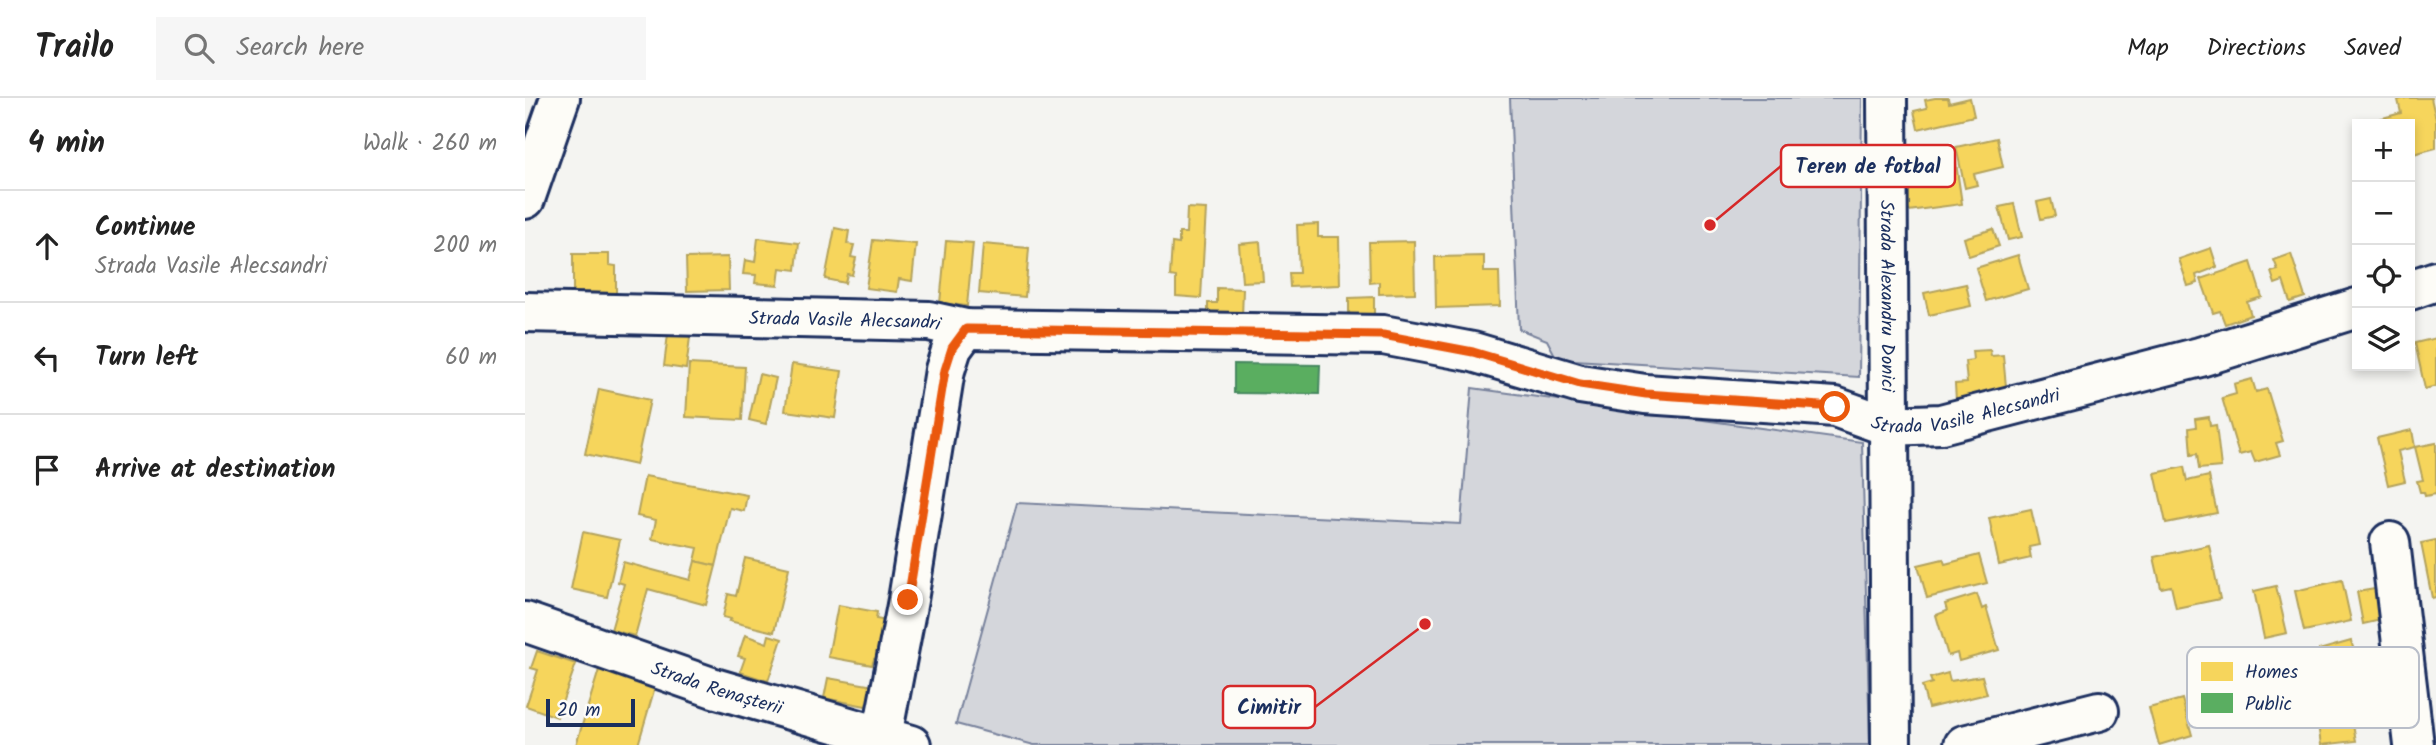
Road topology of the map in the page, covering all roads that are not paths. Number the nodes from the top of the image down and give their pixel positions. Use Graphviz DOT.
graph roads {
  1 [pos="560,98"];
  2 [pos="1887,98"];
  3 [pos="525,199"];
  4 [pos="2436,281"];
  5 [pos="2415,288"];
  6 [pos="2352,310"];
  7 [pos="525,312"];
  8 [pos="966,329"];
  9 [pos="1888,426"];
  10 [pos="2390,542"];
  11 [pos="525,622"];
  12 [pos="2402,647"];
  13 [pos="2099,711"];
  14 [pos="897,740"];
  15 [pos="1891,745"];
  16 [pos="1964,745"];
  1 -- 3 [label="street"];
  2 -- 9 [label="street, Strada Alexandru Donici"];
  4 -- 5 [label="street"];
  6 -- 9 [label="street, Strada Vasile Alecsandri"];
  7 -- 8 [label="street, Strada Vasile Alecsandri"];
  8 -- 9 [label="street, Strada Vasile Alecsandri"];
  8 -- 14 [label="street"];
  9 -- 15 [label="street, Strada Alexandru Donici"];
  10 -- 12 [label="street"];
  11 -- 14 [label="street, Strada Renașterii"];
  13 -- 16 [label="street"];
}
